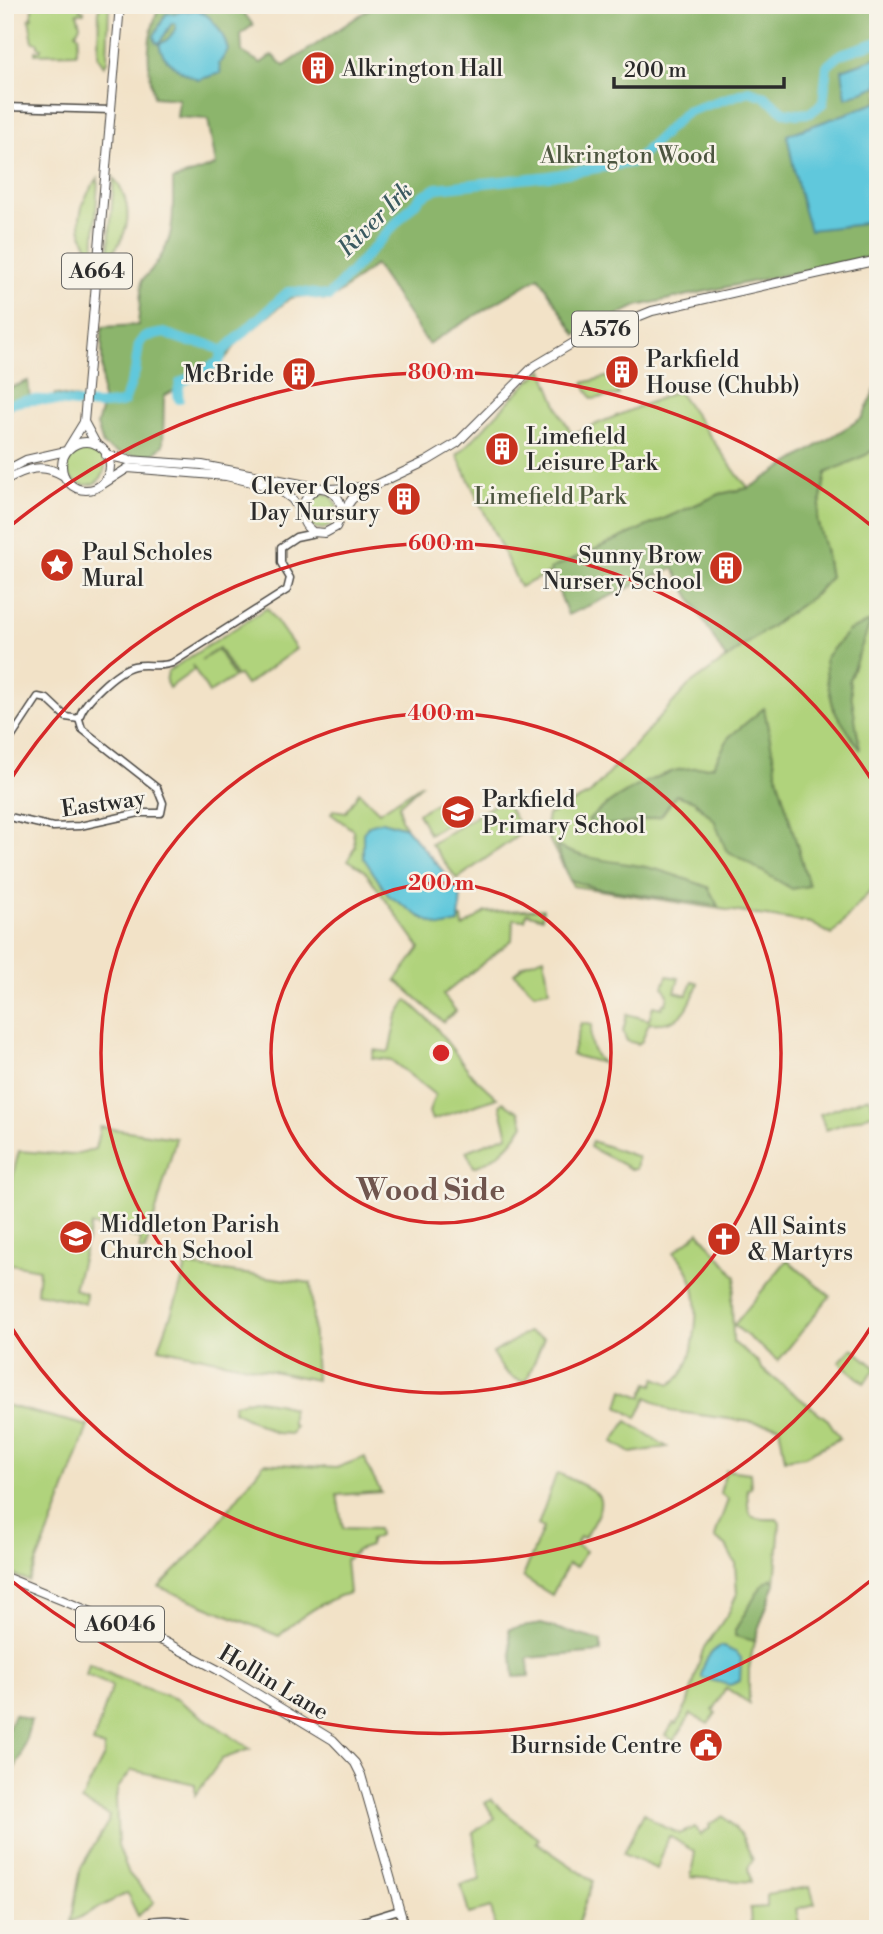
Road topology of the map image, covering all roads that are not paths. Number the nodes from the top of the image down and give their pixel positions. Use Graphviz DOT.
graph roads {
  1 [pos="120,5"];
  2 [pos="5,107"];
  3 [pos="111,110"];
  4 [pos="878,260"];
  5 [pos="85,422"];
  6 [pos="67,449"];
  7 [pos="103,452"];
  8 [pos="5,471"];
  9 [pos="65,477"];
  10 [pos="5,480"];
  11 [pos="103,484"];
  12 [pos="375,485"];
  13 [pos="323,488"];
  14 [pos="342,513"];
  15 [pos="301,516"];
  16 [pos="316,533"];
  17 [pos="296,537"];
  18 [pos="79,719"];
  19 [pos="5,747"];
  20 [pos="7,816"];
  21 [pos="5,1577"];
  22 [pos="399,1910"];
  23 [pos="130,1929"];
  24 [pos="215,1929"];
  25 [pos="337,1929"];
  26 [pos="405,1929"];
  1 -- 3 [label="main road"];
  2 -- 3 [label="street"];
  3 -- 5 [label="main road, A664"];
  4 -- 12 [label="main road, A576"];
  5 -- 6 [label="main road, A664"];
  5 -- 7 [label="main road"];
  6 -- 7 [label="main road"];
  6 -- 8 [label="main road"];
  6 -- 9 [label="main road"];
  7 -- 11 [label="main road"];
  7 -- 13 [label="main road, A576"];
  9 -- 10 [label="main road"];
  9 -- 11 [label="main road"];
  11 -- 15 [label="main road"];
  12 -- 13 [label="main road, A576"];
  12 -- 14 [label="main road, A576"];
  13 -- 14 [label="main road"];
  13 -- 15 [label="main road"];
  14 -- 16 [label="main road, A576"];
  15 -- 16 [label="main road"];
  15 -- 17 [label="street"];
  16 -- 17 [label="street"];
  17 -- 18 [label="street"];
  18 -- 19 [label="street"];
  18 -- 20 [label="street, Eastway"];
  21 -- 22 [label="main road, Hollin Lane / A6046"];
  22 -- 25 [label="street"];
  22 -- 26 [label="main road, Hollin Lane / A6046"];
  23 -- 24 [label="street"];
}
